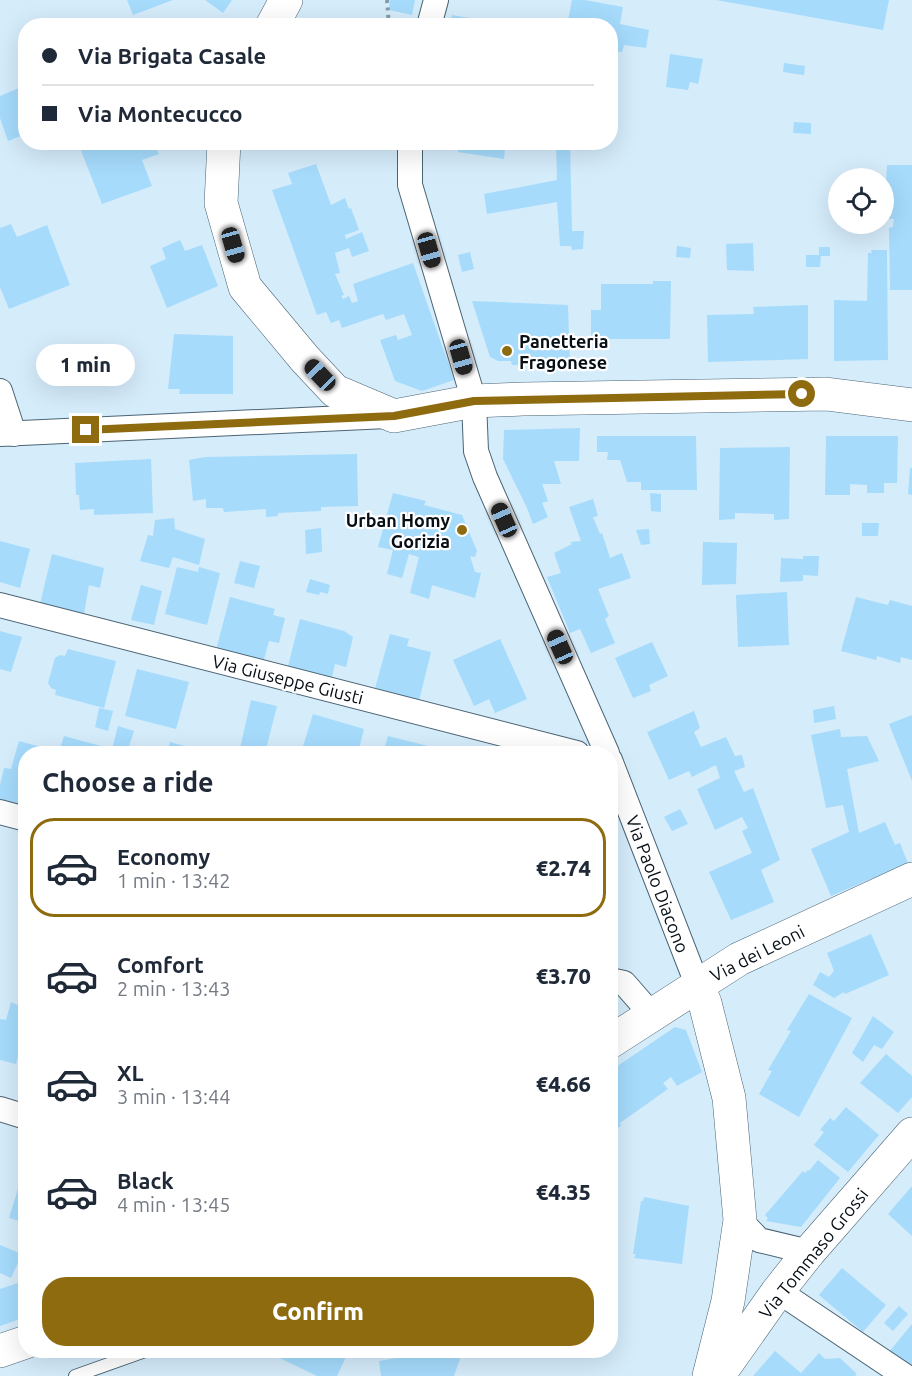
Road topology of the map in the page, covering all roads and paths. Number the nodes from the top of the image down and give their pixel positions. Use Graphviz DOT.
graph roads {
  1 [pos="286,0"];
  2 [pos="387,0"];
  3 [pos="436,0"];
  4 [pos="276,18"];
  5 [pos="388,18"];
  6 [pos="431,18"];
  7 [pos="224,150"];
  8 [pos="410,150"];
  9 [pos="0,391"];
  10 [pos="474,401"];
  11 [pos="912,405"];
  12 [pos="394,416"];
  13 [pos="7,434"];
  14 [pos="0,605"];
  15 [pos="550,746"];
  16 [pos="604,746"];
  17 [pos="618,780"];
  18 [pos="0,812"];
  19 [pos="18,817"];
  20 [pos="912,879"];
  21 [pos="618,982"];
  22 [pos="697,984"];
  23 [pos="651,1014"];
  24 [pos="618,1037"];
  25 [pos="0,1109"];
  26 [pos="18,1115"];
  27 [pos="912,1134"];
  28 [pos="740,1220"];
  29 [pos="809,1252"];
  30 [pos="778,1291"];
  31 [pos="18,1345"];
  32 [pos="0,1351"];
  33 [pos="126,1358"];
  34 [pos="75,1376"];
  35 [pos="709,1376"];
  36 [pos="718,1376"];
  37 [pos="905,1376"];
  1 -- 4 [label="street"];
  2 -- 5 [label="path"];
  3 -- 6 [label="street"];
  7 -- 12 [label="street"];
  8 -- 10 [label="street, Via Paolo Diacono"];
  9 -- 13 [label="street"];
  10 -- 11 [label="street"];
  10 -- 12 [label="street"];
  10 -- 16 [label="street, Via Paolo Diacono"];
  12 -- 13 [label="street"];
  14 -- 15 [label="street, Via Giuseppe Giusti"];
  17 -- 22 [label="street, Via Paolo Diacono"];
  18 -- 19 [label="street"];
  20 -- 22 [label="street, Via dei Leoni"];
  21 -- 23 [label="street"];
  22 -- 23 [label="street, Via dei Leoni"];
  22 -- 28 [label="street, Via Paolo Diacono"];
  23 -- 24 [label="street, Via dei Leoni"];
  25 -- 26 [label="street"];
  27 -- 29 [label="street, Via Tommaso Grossi"];
  28 -- 29 [label="street"];
  28 -- 35 [label="street, Via Paolo Diacono"];
  29 -- 30 [label="street, Via Tommaso Grossi"];
  30 -- 36 [label="street, Via Tommaso Grossi"];
  30 -- 37 [label="street"];
  31 -- 32 [label="street"];
  33 -- 34 [label="lane"];
}
